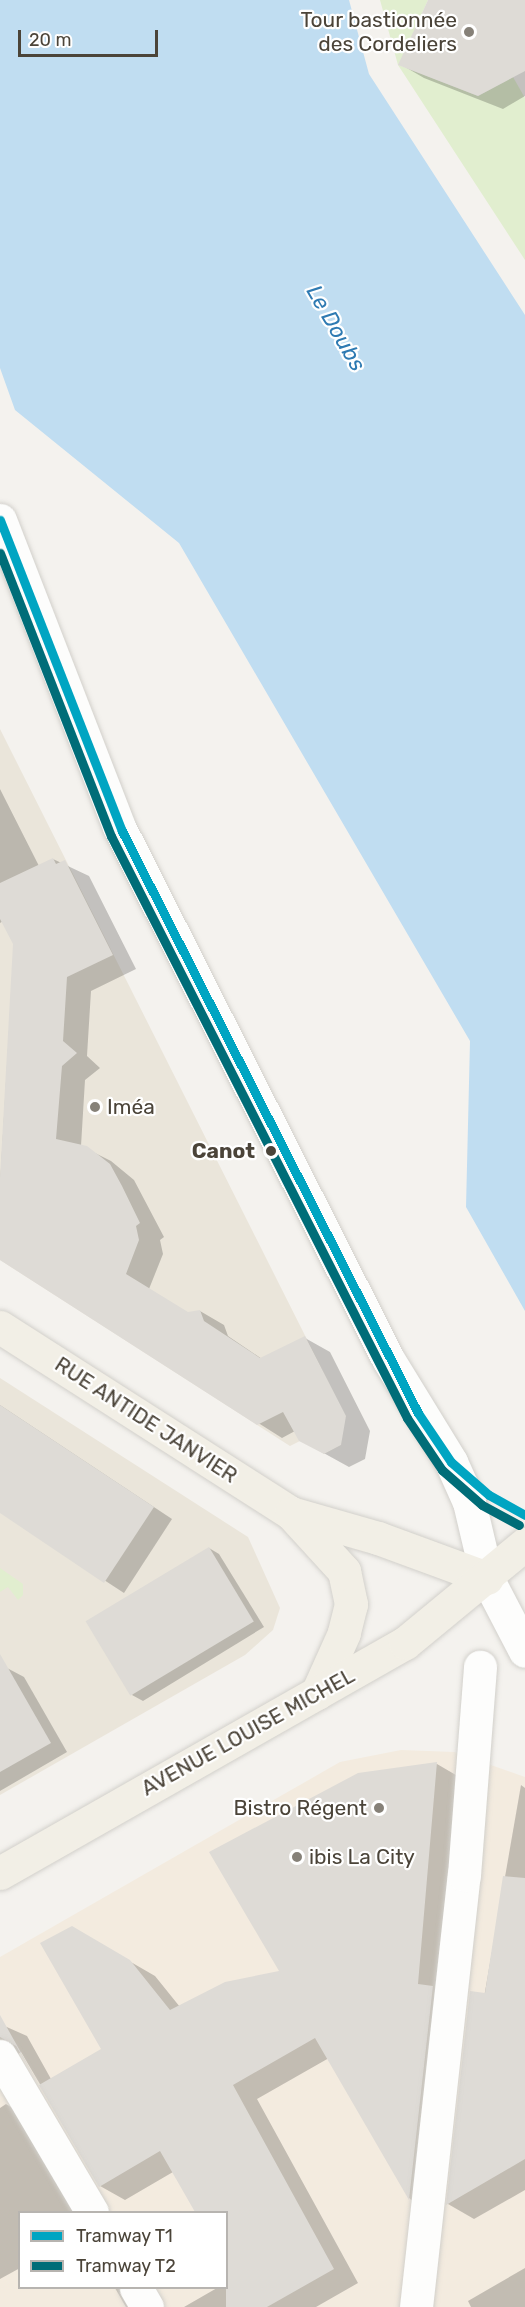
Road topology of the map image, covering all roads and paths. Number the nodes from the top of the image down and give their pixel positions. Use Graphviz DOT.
graph roads {
  1 [pos="0,520"];
  2 [pos="0,1327"];
  3 [pos="291,1513"];
  4 [pos="525,1544"];
  5 [pos="487,1578"];
  6 [pos="525,1651"];
  7 [pos="480,1667"];
  8 [pos="316,1693"];
  9 [pos="0,1873"];
  10 [pos="0,2056"];
  11 [pos="91,2211"];
  12 [pos="137,2289"];
  13 [pos="147,2307"];
  14 [pos="416,2307"];
  1 -- 5 [label="street"];
  2 -- 3 [label="main road, RUE ANTIDE JANVIER"];
  3 -- 5 [label="main road, RUE ANTIDE JANVIER"];
  3 -- 8 [label="main road, RUE ANTIDE JANVIER"];
  4 -- 5 [label="main road, AVENUE LOUISE MICHEL"];
  5 -- 6 [label="street"];
  5 -- 8 [label="main road, AVENUE LOUISE MICHEL"];
  7 -- 14 [label="street"];
  8 -- 9 [label="main road, AVENUE LOUISE MICHEL"];
  10 -- 11 [label="street"];
  12 -- 13 [label="street"];
}
